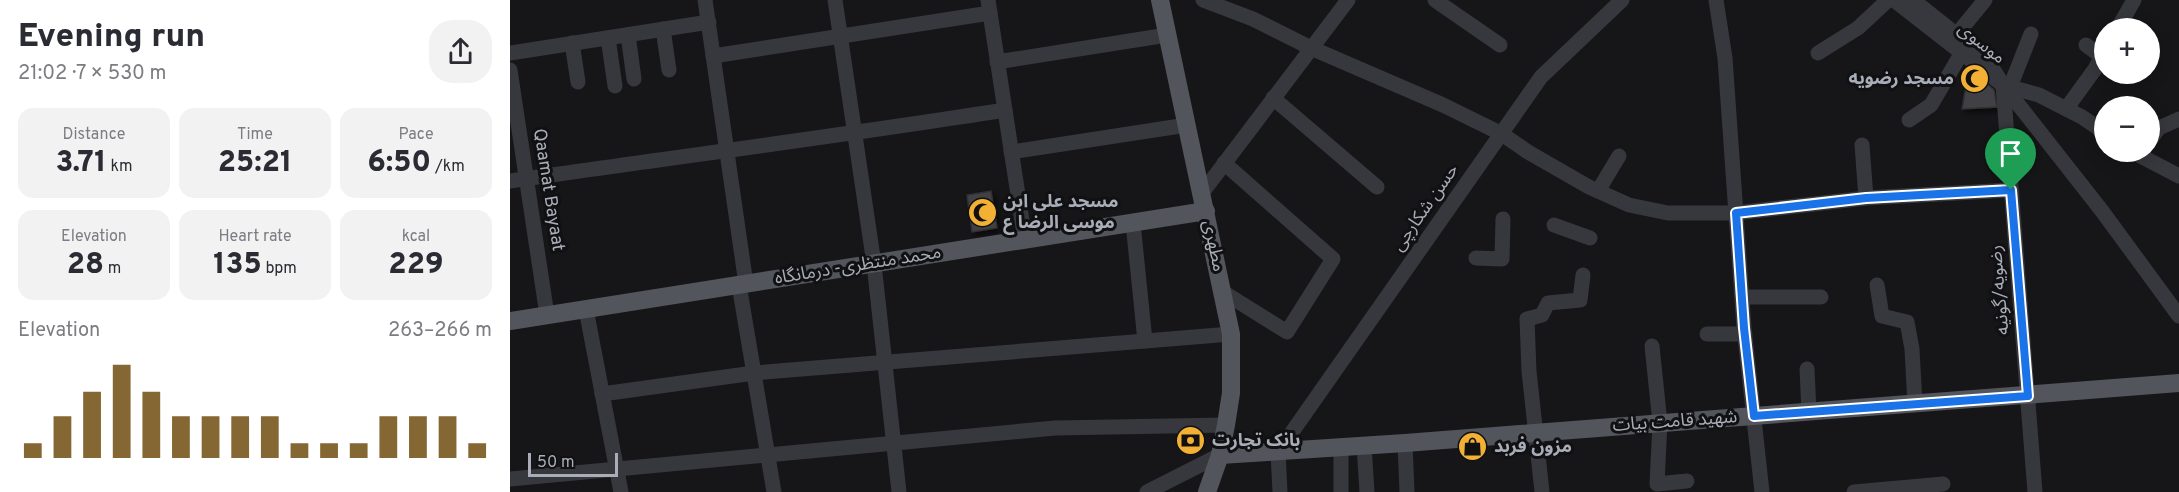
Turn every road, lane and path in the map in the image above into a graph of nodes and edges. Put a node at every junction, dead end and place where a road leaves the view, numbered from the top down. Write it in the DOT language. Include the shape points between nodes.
graph roads {
  1 [pos="705,0"];
  2 [pos="834,0"];
  3 [pos="1160,0"];
  4 [pos="1203,0"];
  5 [pos="1348,0"];
  6 [pos="1435,0"];
  7 [pos="1622,0"];
  8 [pos="1716,0"];
  9 [pos="1888,0"];
  10 [pos="1894,0"];
  11 [pos="1913,0"];
  12 [pos="1985,0"];
  13 [pos="2134,0"];
  14 [pos="1229,5"];
  15 [pos="989,7"];
  16 [pos="2124,18"];
  17 [pos="709,22"];
  18 [pos="663,29"];
  19 [pos="1957,34"];
  20 [pos="2031,34"];
  21 [pos="627,35"];
  22 [pos="1167,35"];
  23 [pos="840,36"];
  24 [pos="608,38"];
  25 [pos="572,43"];
  26 [pos="1500,45"];
  27 [pos="2086,45"];
  28 [pos="1311,48"];
  29 [pos="2094,49"];
  30 [pos="510,53"];
  31 [pos="1818,53"];
  32 [pos="1961,54"];
  33 [pos="713,56"];
  34 [pos="997,62"];
  35 [pos="2094,67"];
  36 [pos="669,70"];
  37 [pos="510,71"];
  38 [pos="634,79"];
  39 [pos="578,82"];
  40 [pos="615,86"];
  41 [pos="2006,86"];
  42 [pos="1273,98"];
  43 [pos="2066,109"];
  44 [pos="1005,110"];
  45 [pos="2179,119"];
  46 [pos="1909,120"];
  47 [pos="1187,125"];
  48 [pos="2094,126"];
  49 [pos="2160,128"];
  50 [pos="854,134"];
  51 [pos="1502,134"];
  52 [pos="1862,145"];
  53 [pos="727,149"];
  54 [pos="1011,152"];
  55 [pos="1619,156"];
  56 [pos="2153,162"];
  57 [pos="1224,163"];
  58 [pos="2179,176"];
  59 [pos="526,178"];
  60 [pos="510,181"];
  61 [pos="1377,187"];
  62 [pos="2011,190"];
  63 [pos="1598,191"];
  64 [pos="1202,193"];
  65 [pos="1866,198"];
  66 [pos="1206,212"];
  67 [pos="1736,213"];
  68 [pos="1503,219"];
  69 [pos="1133,223"];
  70 [pos="1554,225"];
  71 [pos="1590,238"];
  72 [pos="1025,240"];
  73 [pos="1476,258"];
  74 [pos="874,264"];
  75 [pos="1583,275"];
  76 [pos="742,284"];
  77 [pos="1877,285"];
  78 [pos="1223,292"];
  79 [pos="1742,297"];
  80 [pos="1821,297"];
  81 [pos="586,309"];
  82 [pos="547,315"];
  83 [pos="2179,316"];
  84 [pos="510,321"];
  85 [pos="1232,334"];
  86 [pos="1707,334"];
  87 [pos="1745,334"];
  88 [pos="1144,341"];
  89 [pos="1652,346"];
  90 [pos="885,362"];
  91 [pos="1807,369"];
  92 [pos="754,373"];
  93 [pos="2179,382"];
  94 [pos="602,394"];
  95 [pos="2028,396"];
  96 [pos="1915,404"];
  97 [pos="1809,412"];
  98 [pos="1754,416"];
  99 [pos="1660,423"];
  100 [pos="1226,425"];
  101 [pos="1535,433"];
  102 [pos="894,442"];
  103 [pos="1405,442"];
  104 [pos="1364,446"];
  105 [pos="1341,447"];
  106 [pos="1278,452"];
  107 [pos="768,455"];
  108 [pos="1220,455"];
  109 [pos="617,470"];
  110 [pos="510,479"];
  111 [pos="1687,481"];
  112 [pos="1943,484"];
  113 [pos="1889,490"];
  114 [pos="621,492"];
  115 [pos="774,492"];
  116 [pos="899,492"];
  117 [pos="1147,492"];
  118 [pos="1207,492"];
  119 [pos="1280,492"];
  120 [pos="1341,492"];
  121 [pos="1367,492"];
  122 [pos="1407,492"];
  123 [pos="1542,492"];
  124 [pos="1762,492"];
  125 [pos="1854,492"];
  126 [pos="2035,492"];
  1 -- 17 [label="street"];
  2 -- 23 [label="street"];
  3 -- 22 [label="main road, مطهری"];
  4 -- 14 [label="street"];
  5 -- 28 [label="street"];
  6 -- 26 [label="street"];
  7 -- 51 [label="street, حسن شکارچی" via="1541,77"];
  8 -- 67 [label="street" via="1725,58"];
  9 -- 31 [label="street" via="1858,28"];
  10 -- 32 [label="street, موسوی"];
  11 -- 19 [label="street, موسوی"];
  12 -- 19 [label="street"];
  13 -- 16 [label="street"];
  14 -- 28 [label="street"];
  15 -- 23 [label="street"];
  15 -- 34 [label="street"];
  17 -- 18 [label="street"];
  17 -- 33 [label="street"];
  18 -- 21 [label="street"];
  18 -- 36 [label="street"];
  19 -- 41 [label="street, موسوی" via="1986,58"];
  20 -- 41 [label="street"];
  21 -- 24 [label="street"];
  21 -- 38 [label="street"];
  22 -- 34 [label="street"];
  22 -- 47 [label="main road, مطهری"];
  23 -- 33 [label="street"];
  23 -- 50 [label="street"];
  24 -- 25 [label="street"];
  24 -- 40 [label="street"];
  25 -- 30 [label="street"];
  25 -- 39 [label="street"];
  27 -- 29 [label="street"];
  28 -- 42 [label="street"];
  28 -- 51 [label="street"];
  32 -- 41 [label="street, موسوی"];
  32 -- 46 [label="street" via="1931,105"];
  33 -- 53 [label="street"];
  34 -- 44 [label="street"];
  35 -- 43 [label="street"];
  37 -- 59 [label="street, Qaamat Bayaat"];
  41 -- 43 [label="street" via="2039,95"];
  41 -- 62 [label="street, رضویه/گونیه"];
  41 -- 83 [label="street"];
  42 -- 57 [label="street"];
  42 -- 61 [label="street"];
  43 -- 48 [label="street"];
  44 -- 50 [label="street"];
  44 -- 54 [label="street"];
  45 -- 49 [label="street"];
  47 -- 54 [label="street"];
  47 -- 64 [label="main road, مطهری"];
  50 -- 53 [label="street"];
  50 -- 74 [label="street"];
  51 -- 63 [label="street"];
  51 -- 106 [label="street, حسن شکارچی"];
  52 -- 65 [label="street"];
  53 -- 59 [label="street"];
  53 -- 76 [label="street"];
  54 -- 72 [label="street"];
  55 -- 63 [label="street"];
  56 -- 58 [label="street"];
  57 -- 64 [label="street"];
  57 -- 78 [label="street" via="1333,259 1287,332"];
  59 -- 60 [label="street"];
  59 -- 82 [label="street, Qaamat Bayaat"];
  62 -- 65 [label="street"];
  62 -- 95 [label="street, رضویه/گونیه"];
  63 -- 67 [label="street" via="1629,205 1668,213"];
  64 -- 66 [label="main road, مطهری"];
  65 -- 67 [label="street"];
  66 -- 69 [label="main road, محمد منتظری- درمانگاه"];
  66 -- 78 [label="main road, مطهری"];
  67 -- 79 [label="street"];
  68 -- 73 [label="street" via="1502,259"];
  69 -- 72 [label="main road, محمد منتظری- درمانگاه"];
  69 -- 88 [label="street"];
  70 -- 71 [label="street"];
  72 -- 74 [label="main road, محمد منتظری- درمانگاه"];
  74 -- 76 [label="main road, محمد منتظری- درمانگاه"];
  74 -- 90 [label="street"];
  75 -- 101 [label="street" via="1580,300 1548,303 1542,315 1527,319"];
  76 -- 81 [label="main road, محمد منتظری- درمانگاه"];
  76 -- 92 [label="street"];
  77 -- 96 [label="street" via="1882,316 1907,322"];
  78 -- 85 [label="main road, مطهری"];
  79 -- 80 [label="street"];
  79 -- 87 [label="street"];
  81 -- 82 [label="main road, محمد منتظری- درمانگاه"];
  81 -- 94 [label="street"];
  82 -- 84 [label="main road, محمد منتظری- درمانگاه"];
  85 -- 88 [label="street"];
  85 -- 100 [label="main road, مطهری"];
  86 -- 87 [label="street"];
  87 -- 98 [label="street"];
  88 -- 90 [label="street"];
  89 -- 99 [label="street"];
  90 -- 92 [label="street"];
  90 -- 102 [label="street"];
  91 -- 97 [label="street"];
  92 -- 94 [label="street"];
  92 -- 107 [label="street"];
  93 -- 95 [label="main road, شهید قامت بیات"];
  94 -- 109 [label="street"];
  95 -- 96 [label="main road, شهید قامت بیات"];
  95 -- 126 [label="street, رضویه/گونیه"];
  96 -- 97 [label="main road, شهید قامت بیات"];
  97 -- 98 [label="main road, شهید قامت بیات"];
  98 -- 99 [label="main road, شهید قامت بیات"];
  98 -- 124 [label="street"];
  99 -- 101 [label="main road, شهید قامت بیات"];
  99 -- 111 [label="street" via="1657,484"];
  100 -- 102 [label="street" via="1055,428"];
  100 -- 108 [label="main road, مطهری"];
  101 -- 103 [label="main road, شهید قامت بیات"];
  101 -- 123 [label="street"];
  102 -- 107 [label="street"];
  102 -- 116 [label="street"];
  103 -- 104 [label="main road, شهید قامت بیات"];
  103 -- 122 [label="street"];
  104 -- 105 [label="main road, شهید قامت بیات"];
  104 -- 121 [label="street"];
  105 -- 106 [label="main road, شهید قامت بیات"];
  105 -- 120 [label="street"];
  106 -- 108 [label="main road, شهید قامت بیات"];
  106 -- 119 [label="street"];
  107 -- 109 [label="street"];
  107 -- 115 [label="street"];
  108 -- 117 [label="street"];
  108 -- 118 [label="main road, مطهری"];
  109 -- 110 [label="street"];
  109 -- 114 [label="street"];
  112 -- 113 [label="street"];
  113 -- 125 [label="street"];
}
